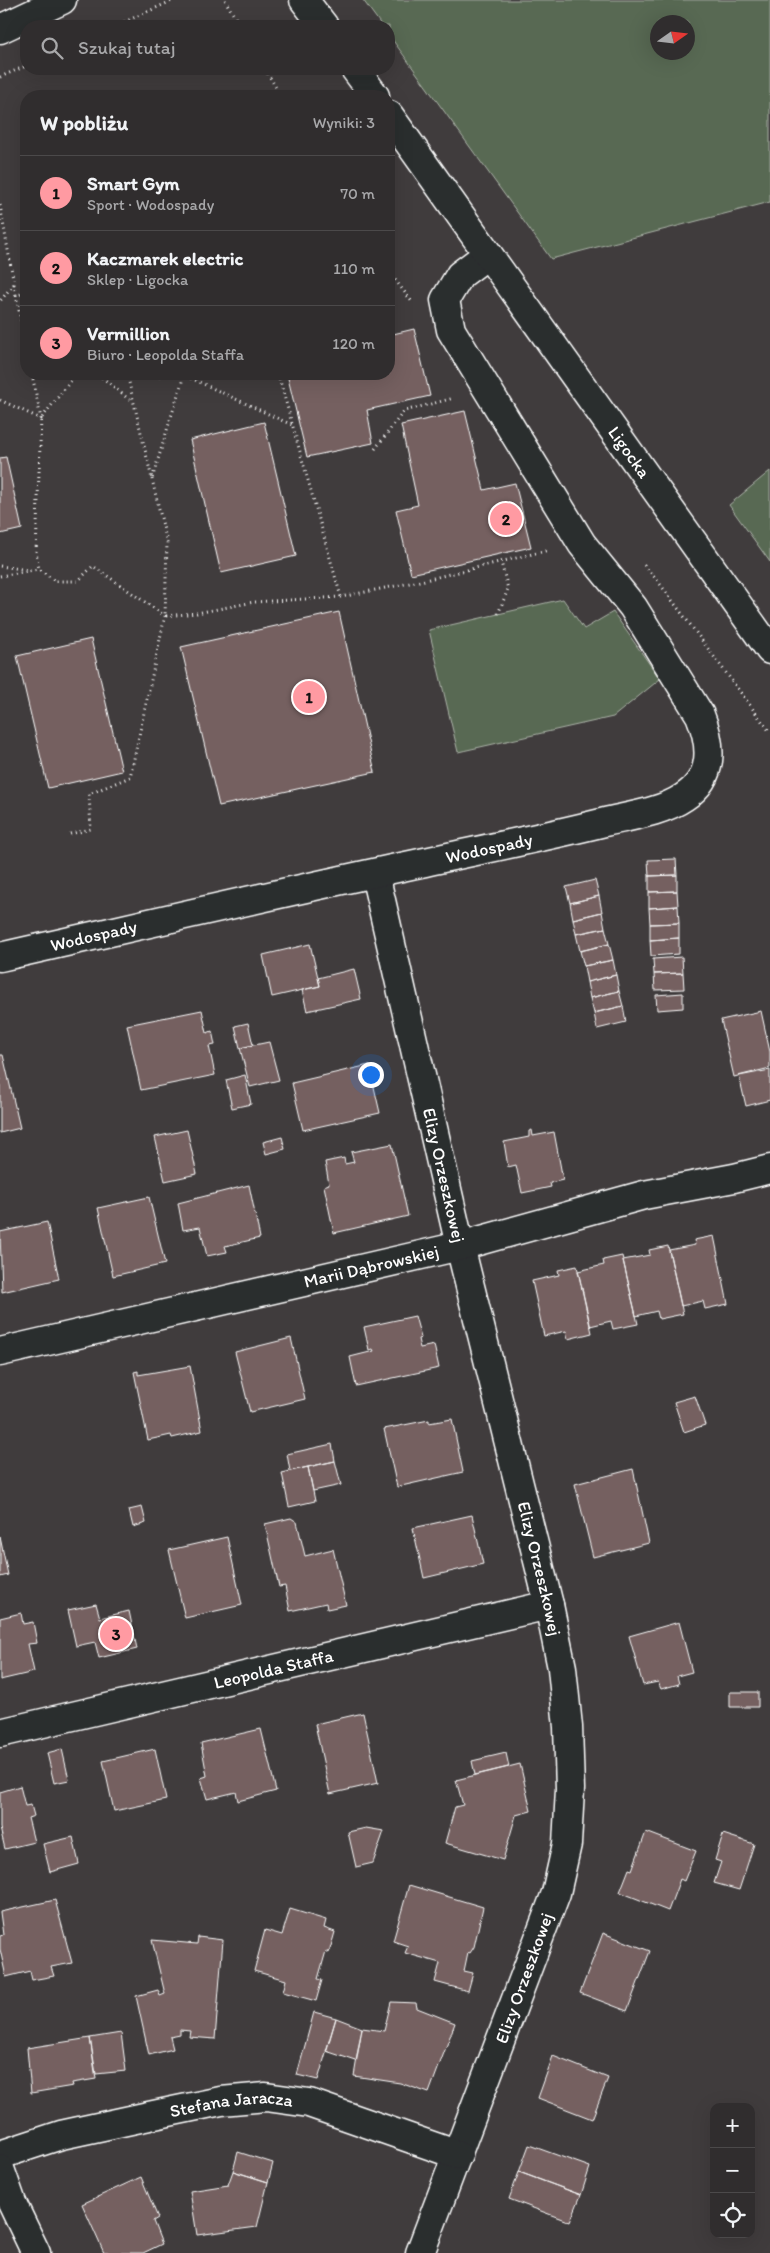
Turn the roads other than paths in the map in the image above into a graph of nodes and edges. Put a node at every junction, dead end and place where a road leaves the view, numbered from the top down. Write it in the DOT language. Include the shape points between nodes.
graph roads {
  1 [pos="62,0"];
  2 [pos="304,0"];
  3 [pos="319,20"];
  4 [pos="0,29"];
  5 [pos="359,75"];
  6 [pos="371,90"];
  7 [pos="395,123"];
  8 [pos="488,254"];
  9 [pos="770,650"];
  10 [pos="375,874"];
  11 [pos="0,957"];
  12 [pos="770,1169"];
  13 [pos="460,1246"];
  14 [pos="0,1352"];
  15 [pos="549,1604"];
  16 [pos="0,1733"];
  17 [pos="0,2155"];
  18 [pos="458,2155"];
  19 [pos="0,2169"];
  20 [pos="36,2253"];
  21 [pos="420,2253"];
  1 -- 4 [label="street"];
  2 -- 3 [label="street"];
  5 -- 6 [label="street"];
  7 -- 8 [label="street, Ligocka"];
  8 -- 9 [label="street, Ligocka"];
  8 -- 10 [label="street, Wodospady" via="460,276 445,300 451,330 582,544 633,607 700,715 710,748 700,780 685,797 651,811 511,846"];
  10 -- 11 [label="street, Wodospady"];
  10 -- 13 [label="street, Elizy Orzeszkowej"];
  12 -- 13 [label="street, Marii Dąbrowskiej" via="644,1196"];
  13 -- 14 [label="street, Marii Dąbrowskiej"];
  13 -- 15 [label="street, Elizy Orzeszkowej"];
  15 -- 16 [label="street, Leopolda Staffa"];
  15 -- 18 [label="street, Elizy Orzeszkowej" via="562,1668 568,1727 570,1789 567,1844 556,1893"];
  17 -- 18 [label="street, Stefana Jaracza" via="62,2135 149,2116 221,2101 266,2097 309,2103"];
  18 -- 21 [label="street, Elizy Orzeszkowej"];
  19 -- 20 [label="street"];
}
